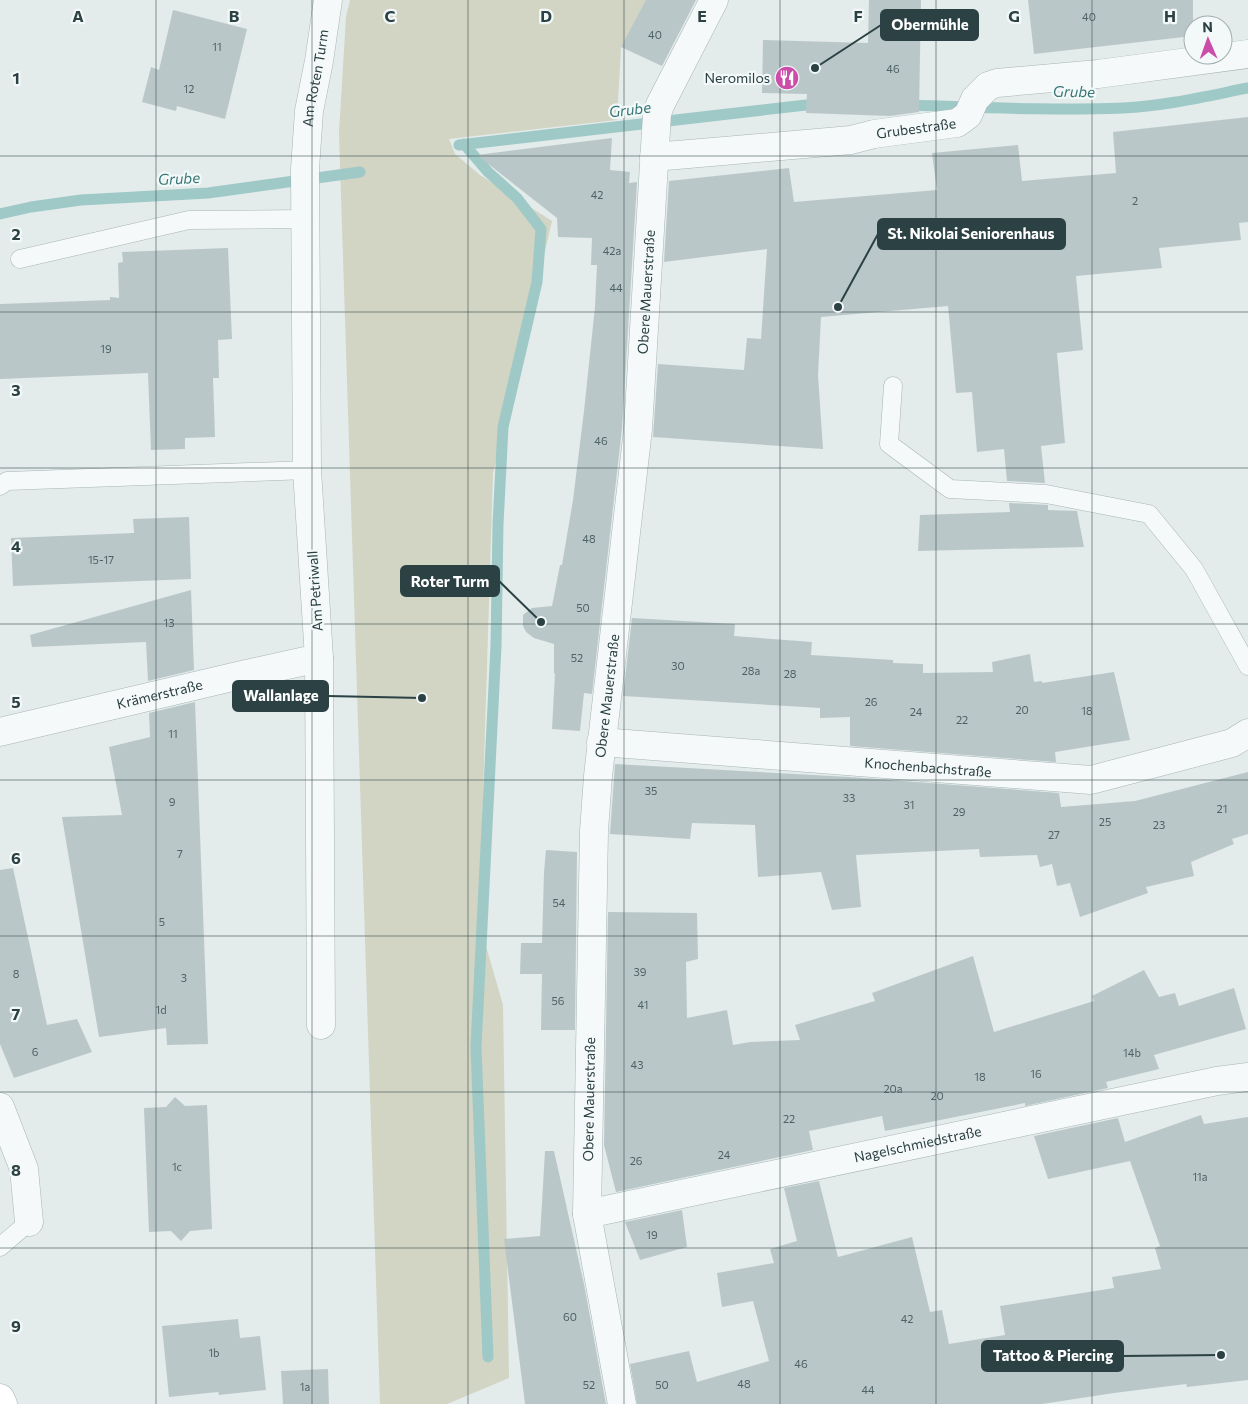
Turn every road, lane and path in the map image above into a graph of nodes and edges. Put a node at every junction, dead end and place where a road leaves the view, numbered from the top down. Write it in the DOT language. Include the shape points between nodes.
graph roads {
  1 [pos="328,0"];
  2 [pos="714,0"];
  3 [pos="1248,54"];
  4 [pos="654,157"];
  5 [pos="306,172"];
  6 [pos="306,219"];
  7 [pos="20,259"];
  8 [pos="893,386"];
  9 [pos="307,470"];
  10 [pos="0,486"];
  11 [pos="319,658"];
  12 [pos="1248,666"];
  13 [pos="0,732"];
  14 [pos="1248,733"];
  15 [pos="600,742"];
  16 [pos="321,1025"];
  17 [pos="1248,1077"];
  18 [pos="0,1107"];
  19 [pos="587,1214"];
  20 [pos="29,1222"];
  21 [pos="0,1246"];
  22 [pos="0,1398"];
  23 [pos="3,1404"];
  24 [pos="622,1404"];
  1 -- 5 [label="street, Am Roten Turm" via="320,61 308,111"];
  2 -- 4 [label="street, Obere Mauerstraße" via="660,105"];
  3 -- 4 [label="street, Grubestraße" via="1098,74 997,83 988,86 957,122 851,140"];
  4 -- 15 [label="street, Obere Mauerstraße" via="638,429"];
  5 -- 6 [label="street, Am Petriwall"];
  6 -- 7 [label="lane" via="189,220"];
  6 -- 9 [label="street, Am Petriwall"];
  8 -- 12 [label="lane" via="889,444 950,489 1046,494 1150,514 1194,569"];
  9 -- 10 [label="lane" via="8,481"];
  9 -- 11 [label="street, Am Petriwall"];
  11 -- 13 [label="street, Krämerstraße"];
  11 -- 16 [label="street, Am Petriwall"];
  14 -- 15 [label="street, Knochenbachstraße" via="1232,743 1090,780"];
  15 -- 19 [label="street, Obere Mauerstraße" via="594,831"];
  17 -- 19 [label="street, Nagelschmiedstraße" via="1216,1081"];
  18 -- 20 [label="street" via="24,1169"];
  19 -- 24 [label="street, Obere Mauerstraße"];
  20 -- 21 [label="lane"];
  22 -- 23 [label="main road"];
}
